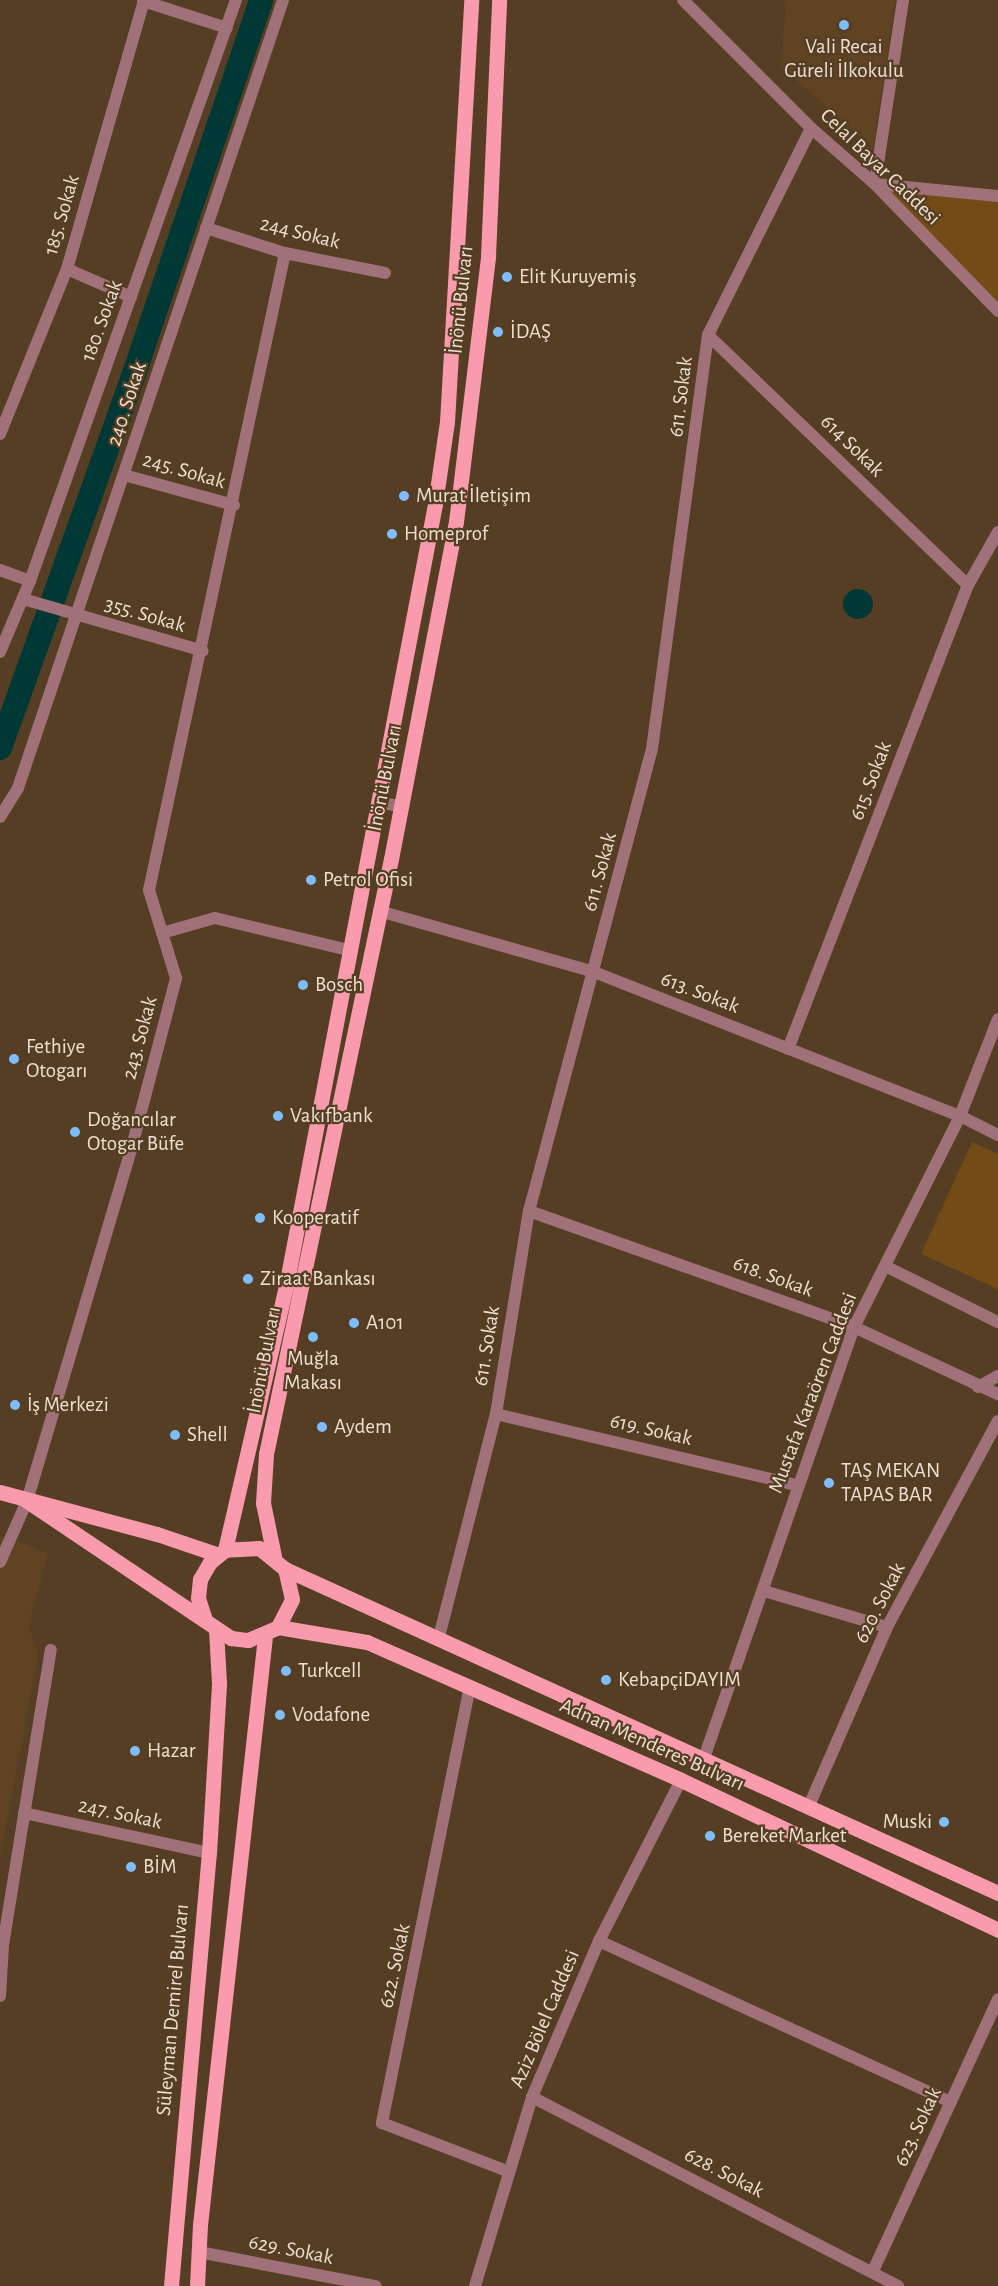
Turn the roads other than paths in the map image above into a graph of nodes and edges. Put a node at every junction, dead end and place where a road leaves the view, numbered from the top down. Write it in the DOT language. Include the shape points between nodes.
graph roads {
  1 [pos="236,0"];
  2 [pos="283,0"];
  3 [pos="471,0"];
  4 [pos="499,0"];
  5 [pos="683,0"];
  6 [pos="903,0"];
  7 [pos="144,1"];
  8 [pos="227,28"];
  9 [pos="811,128"];
  10 [pos="875,184"];
  11 [pos="998,196"];
  12 [pos="206,228"];
  13 [pos="285,252"];
  14 [pos="67,269"];
  15 [pos="385,273"];
  16 [pos="131,297"];
  17 [pos="998,311"];
  18 [pos="708,335"];
  19 [pos="0,434"];
  20 [pos="124,475"];
  21 [pos="234,506"];
  22 [pos="998,532"];
  23 [pos="0,570"];
  24 [pos="30,581"];
  25 [pos="968,585"];
  26 [pos="26,600"];
  27 [pos="76,616"];
  28 [pos="203,651"];
  29 [pos="0,652"];
  30 [pos="381,803"];
  31 [pos="401,806"];
  32 [pos="0,817"];
  33 [pos="379,911"];
  34 [pos="162,933"];
  35 [pos="352,951"];
  36 [pos="594,972"];
  37 [pos="998,1019"];
  38 [pos="788,1049"];
  39 [pos="960,1116"];
  40 [pos="998,1135"];
  41 [pos="530,1211"];
  42 [pos="885,1266"];
  43 [pos="998,1322"];
  44 [pos="854,1327"];
  45 [pos="998,1376"];
  46 [pos="978,1386"];
  47 [pos="998,1394"];
  48 [pos="496,1414"];
  49 [pos="998,1421"];
  50 [pos="797,1485"];
  51 [pos="0,1492"];
  52 [pos="27,1501"];
  53 [pos="222,1552"];
  54 [pos="274,1556"];
  55 [pos="0,1562"];
  56 [pos="285,1569"];
  57 [pos="764,1591"];
  58 [pos="204,1617"];
  59 [pos="278,1627"];
  60 [pos="887,1627"];
  61 [pos="216,1630"];
  62 [pos="265,1636"];
  63 [pos="439,1637"];
  64 [pos="51,1650"];
  65 [pos="470,1686"];
  66 [pos="704,1758"];
  67 [pos="681,1780"];
  68 [pos="808,1808"];
  69 [pos="24,1813"];
  70 [pos="208,1853"];
  71 [pos="998,1893"];
  72 [pos="998,1930"];
  73 [pos="599,1941"];
  74 [pos="2,1944"];
  75 [pos="0,1996"];
  76 [pos="998,1999"];
  77 [pos="532,2097"];
  78 [pos="951,2102"];
  79 [pos="507,2171"];
  80 [pos="199,2252"];
  81 [pos="873,2271"];
  82 [pos="171,2286"];
  83 [pos="197,2286"];
  84 [pos="376,2286"];
  85 [pos="475,2286"];
  86 [pos="898,2286"];
  1 -- 8 [label="street, 180. Sokak"];
  2 -- 12 [label="street, 240. Sokak"];
  3 -- 30 [label="main road, İnönü Bulvarı" via="447,422"];
  4 -- 31 [label="main road, İnönü Bulvarı" via="487,269 456,522"];
  5 -- 9 [label="street, Celal Bayar Caddesi"];
  6 -- 10 [label="street"];
  7 -- 8 [label="street"];
  7 -- 14 [label="street, 185. Sokak"];
  8 -- 16 [label="street, 180. Sokak"];
  9 -- 10 [label="street, Celal Bayar Caddesi"];
  9 -- 18 [label="street, 611. Sokak"];
  10 -- 11 [label="street"];
  10 -- 17 [label="street, Celal Bayar Caddesi"];
  12 -- 13 [label="street, 244 Sokak"];
  12 -- 20 [label="street, 240. Sokak"];
  13 -- 15 [label="street, 244 Sokak"];
  13 -- 21 [label="street, 243. Sokak"];
  14 -- 16 [label="street"];
  14 -- 19 [label="street, 185. Sokak"];
  16 -- 24 [label="street, 180. Sokak"];
  18 -- 25 [label="street, 614 Sokak"];
  18 -- 36 [label="street, 611. Sokak" via="652,749"];
  20 -- 21 [label="street, 245. Sokak"];
  20 -- 27 [label="street, 240. Sokak"];
  21 -- 28 [label="street, 243. Sokak"];
  22 -- 25 [label="street, 615. Sokak"];
  23 -- 24 [label="street"];
  24 -- 26 [label="street, 180. Sokak"];
  25 -- 38 [label="street, 615. Sokak"];
  26 -- 27 [label="street, 355. Sokak"];
  26 -- 29 [label="street, 180. Sokak"];
  27 -- 28 [label="street, 355. Sokak"];
  27 -- 32 [label="street, 240. Sokak" via="18,788"];
  28 -- 34 [label="street, 243. Sokak" via="149,890"];
  30 -- 31 [label="street"];
  30 -- 35 [label="main road, İnönü Bulvarı"];
  31 -- 33 [label="main road, İnönü Bulvarı"];
  33 -- 36 [label="street, 613. Sokak"];
  33 -- 54 [label="main road, İnönü Bulvarı" via="266,1455 262,1503"];
  34 -- 35 [label="street" via="215,918"];
  34 -- 52 [label="street, 243. Sokak" via="176,978 132,1150"];
  35 -- 53 [label="main road, İnönü Bulvarı" via="286,1286"];
  36 -- 38 [label="street, 613. Sokak"];
  36 -- 41 [label="street, 611. Sokak"];
  37 -- 39 [label="street, Mustafa Karaören Caddesi"];
  38 -- 39 [label="street, 613. Sokak"];
  39 -- 40 [label="street, 613. Sokak"];
  39 -- 42 [label="street, Mustafa Karaören Caddesi"];
  41 -- 44 [label="street, 618. Sokak"];
  41 -- 48 [label="street, 611. Sokak"];
  42 -- 43 [label="street"];
  42 -- 44 [label="street, Mustafa Karaören Caddesi"];
  44 -- 46 [label="street, 618. Sokak"];
  44 -- 50 [label="street, Mustafa Karaören Caddesi"];
  45 -- 46 [label="street"];
  46 -- 47 [label="street, 618. Sokak"];
  48 -- 50 [label="street, 619. Sokak"];
  48 -- 63 [label="street, 611. Sokak"];
  49 -- 60 [label="street, 620. Sokak"];
  50 -- 57 [label="street, Mustafa Karaören Caddesi"];
  51 -- 52 [label="main road"];
  52 -- 53 [label="main road"];
  52 -- 55 [label="street, 243. Sokak"];
  52 -- 58 [label="main road"];
  53 -- 54 [label="main road" via="242,1546 259,1548"];
  53 -- 58 [label="main road" via="200,1579 198,1598"];
  54 -- 56 [label="main road, Adnan Menderes Bulvarı"];
  56 -- 59 [label="main road, Adnan Menderes Bulvarı" via="292,1599"];
  56 -- 63 [label="main road, Adnan Menderes Bulvarı"];
  57 -- 60 [label="street"];
  57 -- 66 [label="street, Mustafa Karaören Caddesi"];
  58 -- 61 [label="main road"];
  59 -- 62 [label="main road, Adnan Menderes Bulvarı"];
  59 -- 65 [label="main road, Adnan Menderes Bulvarı" via="367,1642"];
  60 -- 68 [label="street, 620. Sokak"];
  61 -- 62 [label="main road" via="239,1639"];
  61 -- 70 [label="main road, Süleyman Demirel Bulvarı" via="219,1683"];
  62 -- 80 [label="main road"];
  63 -- 66 [label="main road, Adnan Menderes Bulvarı"];
  64 -- 69 [label="street"];
  65 -- 67 [label="main road, Adnan Menderes Bulvarı"];
  65 -- 79 [label="street, 622. Sokak" via="382,2123"];
  66 -- 68 [label="main road, Adnan Menderes Bulvarı"];
  67 -- 72 [label="main road, Adnan Menderes Bulvarı"];
  67 -- 73 [label="street, Aziz Bölel Caddesi"];
  68 -- 71 [label="main road, Adnan Menderes Bulvarı"];
  69 -- 70 [label="street, 247. Sokak"];
  69 -- 74 [label="street"];
  70 -- 82 [label="main road, Süleyman Demirel Bulvarı"];
  73 -- 77 [label="street, Aziz Bölel Caddesi"];
  73 -- 78 [label="street"];
  74 -- 75 [label="street"];
  76 -- 78 [label="street, 623. Sokak"];
  77 -- 79 [label="street, Aziz Bölel Caddesi"];
  77 -- 81 [label="street, 628. Sokak"];
  78 -- 81 [label="street, 623. Sokak"];
  79 -- 85 [label="street, Aziz Bölel Caddesi"];
  80 -- 83 [label="main road"];
  80 -- 84 [label="street, 629. Sokak"];
  81 -- 86 [label="street, 628. Sokak"];
}
